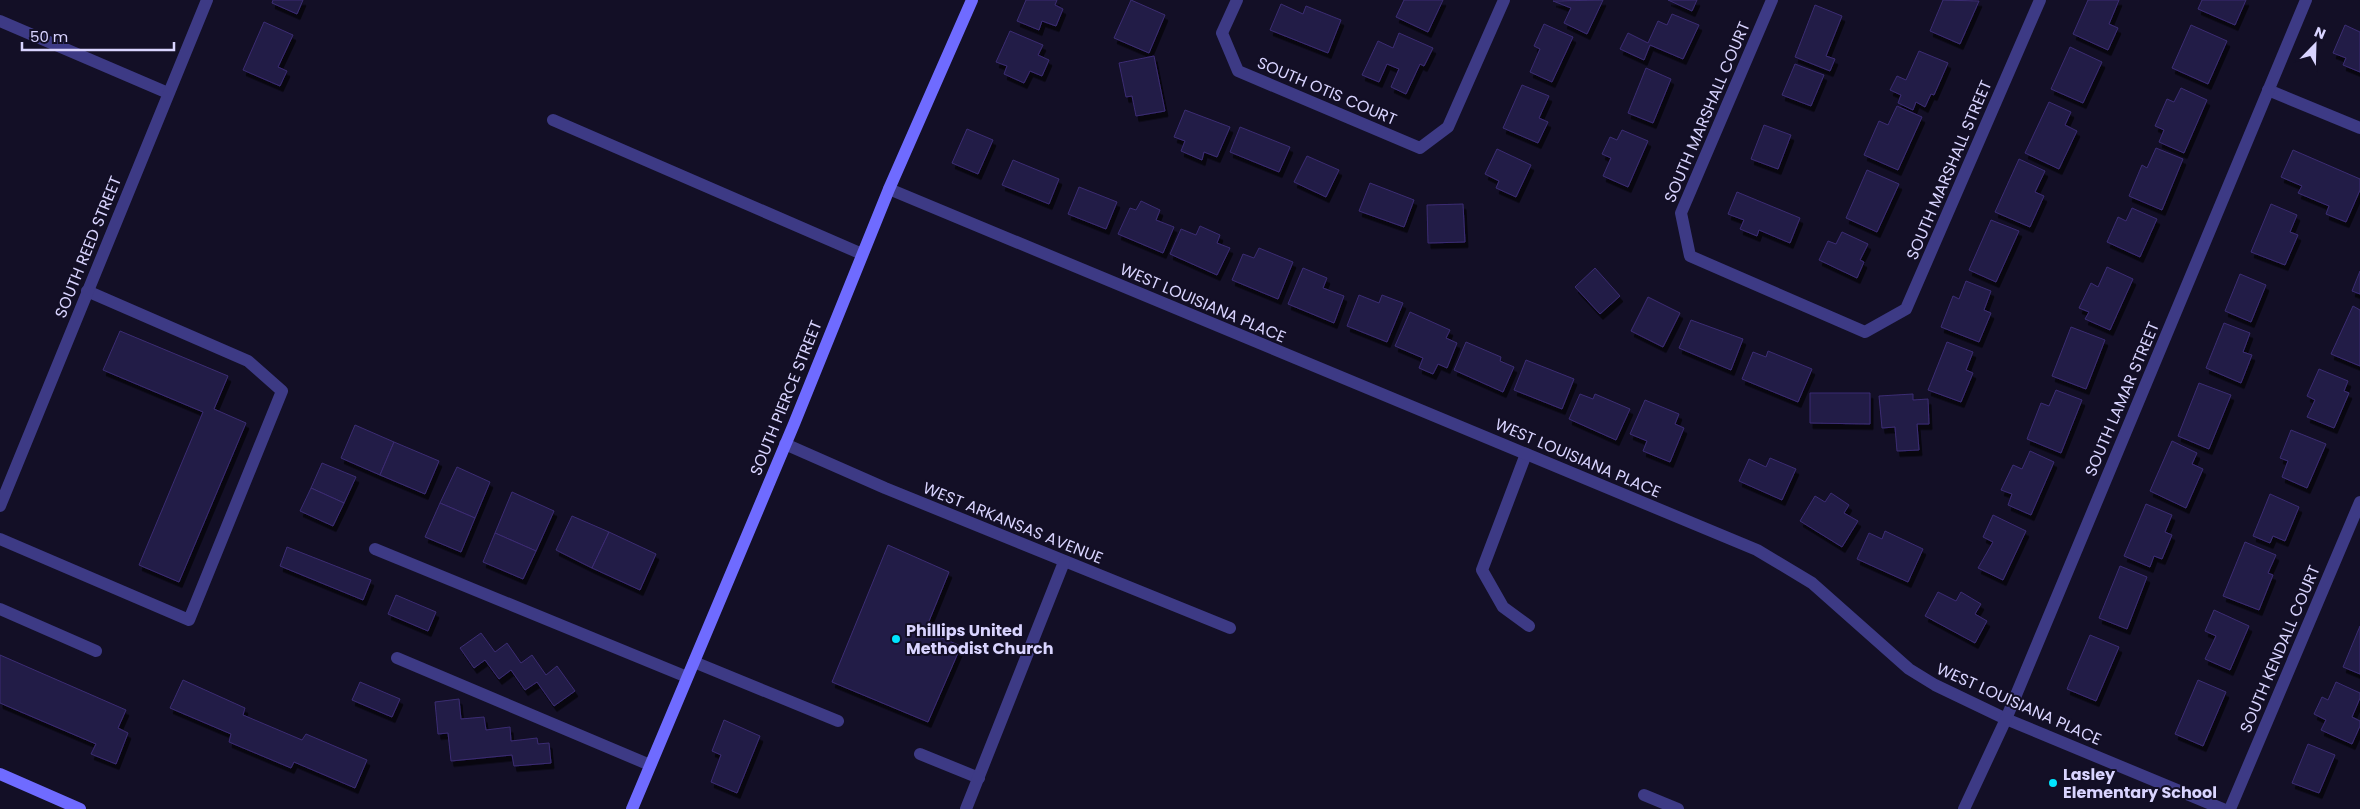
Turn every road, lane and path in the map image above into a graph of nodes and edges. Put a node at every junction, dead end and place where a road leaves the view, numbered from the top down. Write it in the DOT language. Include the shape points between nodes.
graph roads {
  1 [pos="207,0"];
  2 [pos="972,0"];
  3 [pos="1237,0"];
  4 [pos="1504,0"];
  5 [pos="1772,0"];
  6 [pos="2040,0"];
  7 [pos="2306,0"];
  8 [pos="0,21"];
  9 [pos="2268,90"];
  10 [pos="168,93"];
  11 [pos="553,120"];
  12 [pos="2360,128"];
  13 [pos="889,189"];
  14 [pos="862,254"];
  15 [pos="87,291"];
  16 [pos="1865,332"];
  17 [pos="785,444"];
  18 [pos="1526,454"];
  19 [pos="2360,502"];
  20 [pos="0,506"];
  21 [pos="0,539"];
  22 [pos="375,549"];
  23 [pos="1064,562"];
  24 [pos="0,609"];
  25 [pos="1529,626"];
  26 [pos="1230,628"];
  27 [pos="96,651"];
  28 [pos="397,658"];
  29 [pos="694,662"];
  30 [pos="687,677"];
  31 [pos="2006,720"];
  32 [pos="838,721"];
  33 [pos="920,754"];
  34 [pos="650,765"];
  35 [pos="0,774"];
  36 [pos="979,778"];
  37 [pos="1644,795"];
  38 [pos="80,809"];
  39 [pos="632,809"];
  40 [pos="966,809"];
  41 [pos="1678,809"];
  42 [pos="1964,809"];
  43 [pos="2223,809"];
  44 [pos="2230,809"];
  1 -- 10 [label="street, SOUTH REED STREET"];
  2 -- 13 [label="street, SOUTH PIERCE STREET"];
  3 -- 4 [label="street, SOUTH OTIS COURT" via="1222,33 1238,71 1420,148 1448,127"];
  5 -- 16 [label="street, SOUTH MARSHALL COURT" via="1682,214 1690,256"];
  6 -- 16 [label="street, SOUTH MARSHALL STREET" via="1906,309"];
  7 -- 9 [label="street, SOUTH LAMAR STREET"];
  8 -- 10 [label="street"];
  9 -- 12 [label="street"];
  9 -- 31 [label="street, SOUTH LAMAR STREET"];
  10 -- 15 [label="street, SOUTH REED STREET"];
  11 -- 14 [label="street"];
  13 -- 14 [label="street, SOUTH PIERCE STREET"];
  13 -- 18 [label="street, WEST LOUISIANA PLACE"];
  14 -- 17 [label="street, SOUTH PIERCE STREET"];
  15 -- 20 [label="street, SOUTH REED STREET"];
  15 -- 21 [label="street" via="248,361 282,391 189,620"];
  17 -- 23 [label="street, WEST ARKANSAS AVENUE"];
  17 -- 29 [label="street, SOUTH PIERCE STREET"];
  18 -- 25 [label="street" via="1482,570 1503,607"];
  18 -- 31 [label="street, WEST LOUISIANA PLACE" via="1757,550 1812,582 1908,669"];
  19 -- 44 [label="street, SOUTH KENDALL COURT"];
  22 -- 30 [label="street"];
  23 -- 26 [label="street, WEST ARKANSAS AVENUE"];
  23 -- 36 [label="street"];
  24 -- 27 [label="street"];
  28 -- 34 [label="street"];
  29 -- 30 [label="street, SOUTH PIERCE STREET"];
  29 -- 32 [label="street"];
  30 -- 34 [label="street, SOUTH PIERCE STREET"];
  31 -- 42 [label="street, SOUTH LAMAR STREET"];
  31 -- 43 [label="street, WEST LOUISIANA PLACE"];
  33 -- 36 [label="street"];
  34 -- 39 [label="street, SOUTH PIERCE STREET"];
  35 -- 38 [label="street"];
  36 -- 40 [label="street"];
  37 -- 41 [label="street"];
}
